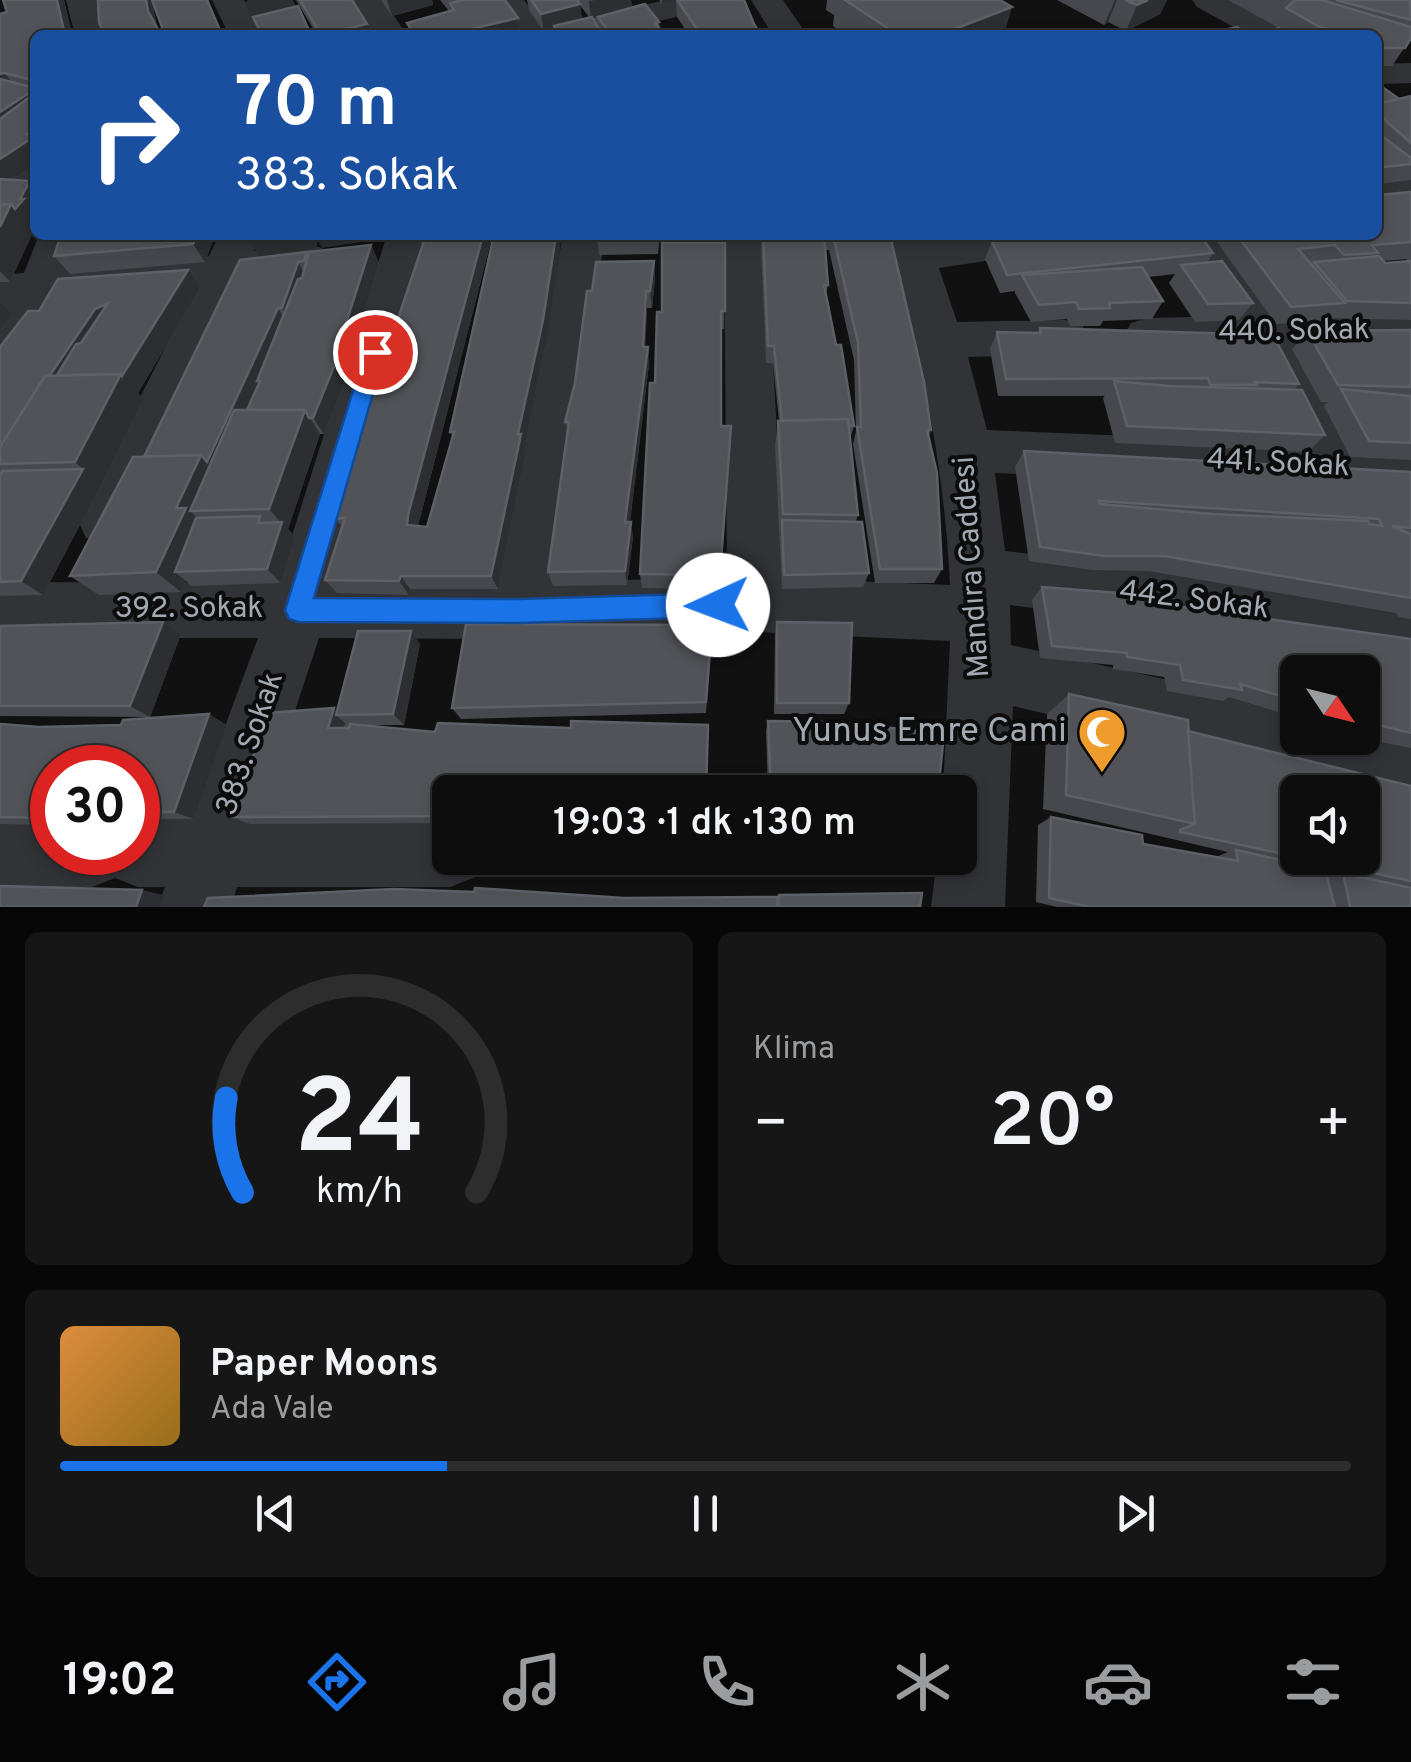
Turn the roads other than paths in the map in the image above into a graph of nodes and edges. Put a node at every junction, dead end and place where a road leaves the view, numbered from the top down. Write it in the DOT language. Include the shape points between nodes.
graph roads {
  1 [pos="82,0"];
  2 [pos="228,0"];
  3 [pos="367,0"];
  4 [pos="508,0"];
  5 [pos="710,0"];
  6 [pos="767,0"];
  7 [pos="1208,0"];
  8 [pos="660,16"];
  9 [pos="91,30"];
  10 [pos="243,30"];
  11 [pos="387,30"];
  12 [pos="529,30"];
  13 [pos="580,30"];
  14 [pos="787,30"];
  15 [pos="1263,30"];
  16 [pos="1411,73"];
  17 [pos="1382,91"];
  18 [pos="30,180"];
  19 [pos="1411,190"];
  20 [pos="1382,194"];
  21 [pos="0,201"];
  22 [pos="56,240"];
  23 [pos="382,240"];
  24 [pos="415,240"];
  25 [pos="583,240"];
  26 [pos="745,240"];
  27 [pos="994,240"];
  28 [pos="1201,240"];
  29 [pos="910,246"];
  30 [pos="232,253"];
  31 [pos="20,289"];
  32 [pos="1411,329"];
  33 [pos="1268,332"];
  34 [pos="938,340"];
  35 [pos="0,349"];
  36 [pos="966,450"];
  37 [pos="1342,467"];
  38 [pos="1411,470"];
  39 [pos="758,604"];
  40 [pos="66,608"];
  41 [pos="0,610"];
  42 [pos="298,610"];
  43 [pos="519,611"];
  44 [pos="980,619"];
  45 [pos="1411,628"];
  46 [pos="1411,768"];
  47 [pos="30,853"];
  48 [pos="0,854"];
  49 [pos="432,854"];
  50 [pos="160,861"];
  51 [pos="204,878"];
  52 [pos="970,886"];
  1 -- 9 [label="street"];
  2 -- 10 [label="street"];
  3 -- 11 [label="street"];
  4 -- 12 [label="street"];
  5 -- 8 [label="street"];
  6 -- 14 [label="street"];
  7 -- 15 [label="street"];
  8 -- 13 [label="street"];
  16 -- 17 [label="street"];
  18 -- 21 [label="street"];
  19 -- 20 [label="street"];
  22 -- 31 [label="street"];
  23 -- 30 [label="street"];
  24 -- 42 [label="street, 383. Sokak"];
  25 -- 43 [label="street"];
  26 -- 39 [label="street"];
  27 -- 29 [label="street"];
  28 -- 33 [label="street"];
  29 -- 34 [label="street, Mandıra Caddesi"];
  30 -- 31 [label="street"];
  30 -- 40 [label="street"];
  31 -- 35 [label="street"];
  32 -- 33 [label="street, 440. Sokak"];
  33 -- 34 [label="street, 440. Sokak"];
  33 -- 37 [label="street"];
  34 -- 36 [label="street, Mandıra Caddesi"];
  36 -- 37 [label="street, 441. Sokak"];
  36 -- 44 [label="street, Mandıra Caddesi"];
  37 -- 38 [label="street, 441. Sokak"];
  39 -- 43 [label="street, 392. Sokak"];
  39 -- 44 [label="street, 392. Sokak"];
  40 -- 41 [label="street, 392. Sokak"];
  40 -- 42 [label="street, 392. Sokak"];
  42 -- 43 [label="street, 392. Sokak"];
  42 -- 51 [label="street, 383. Sokak"];
  44 -- 45 [label="street, 442. Sokak"];
  44 -- 46 [label="street"];
  44 -- 52 [label="street, Mandıra Caddesi"];
  47 -- 48 [label="street"];
  49 -- 51 [label="street"];
  50 -- 51 [label="street"];
}
